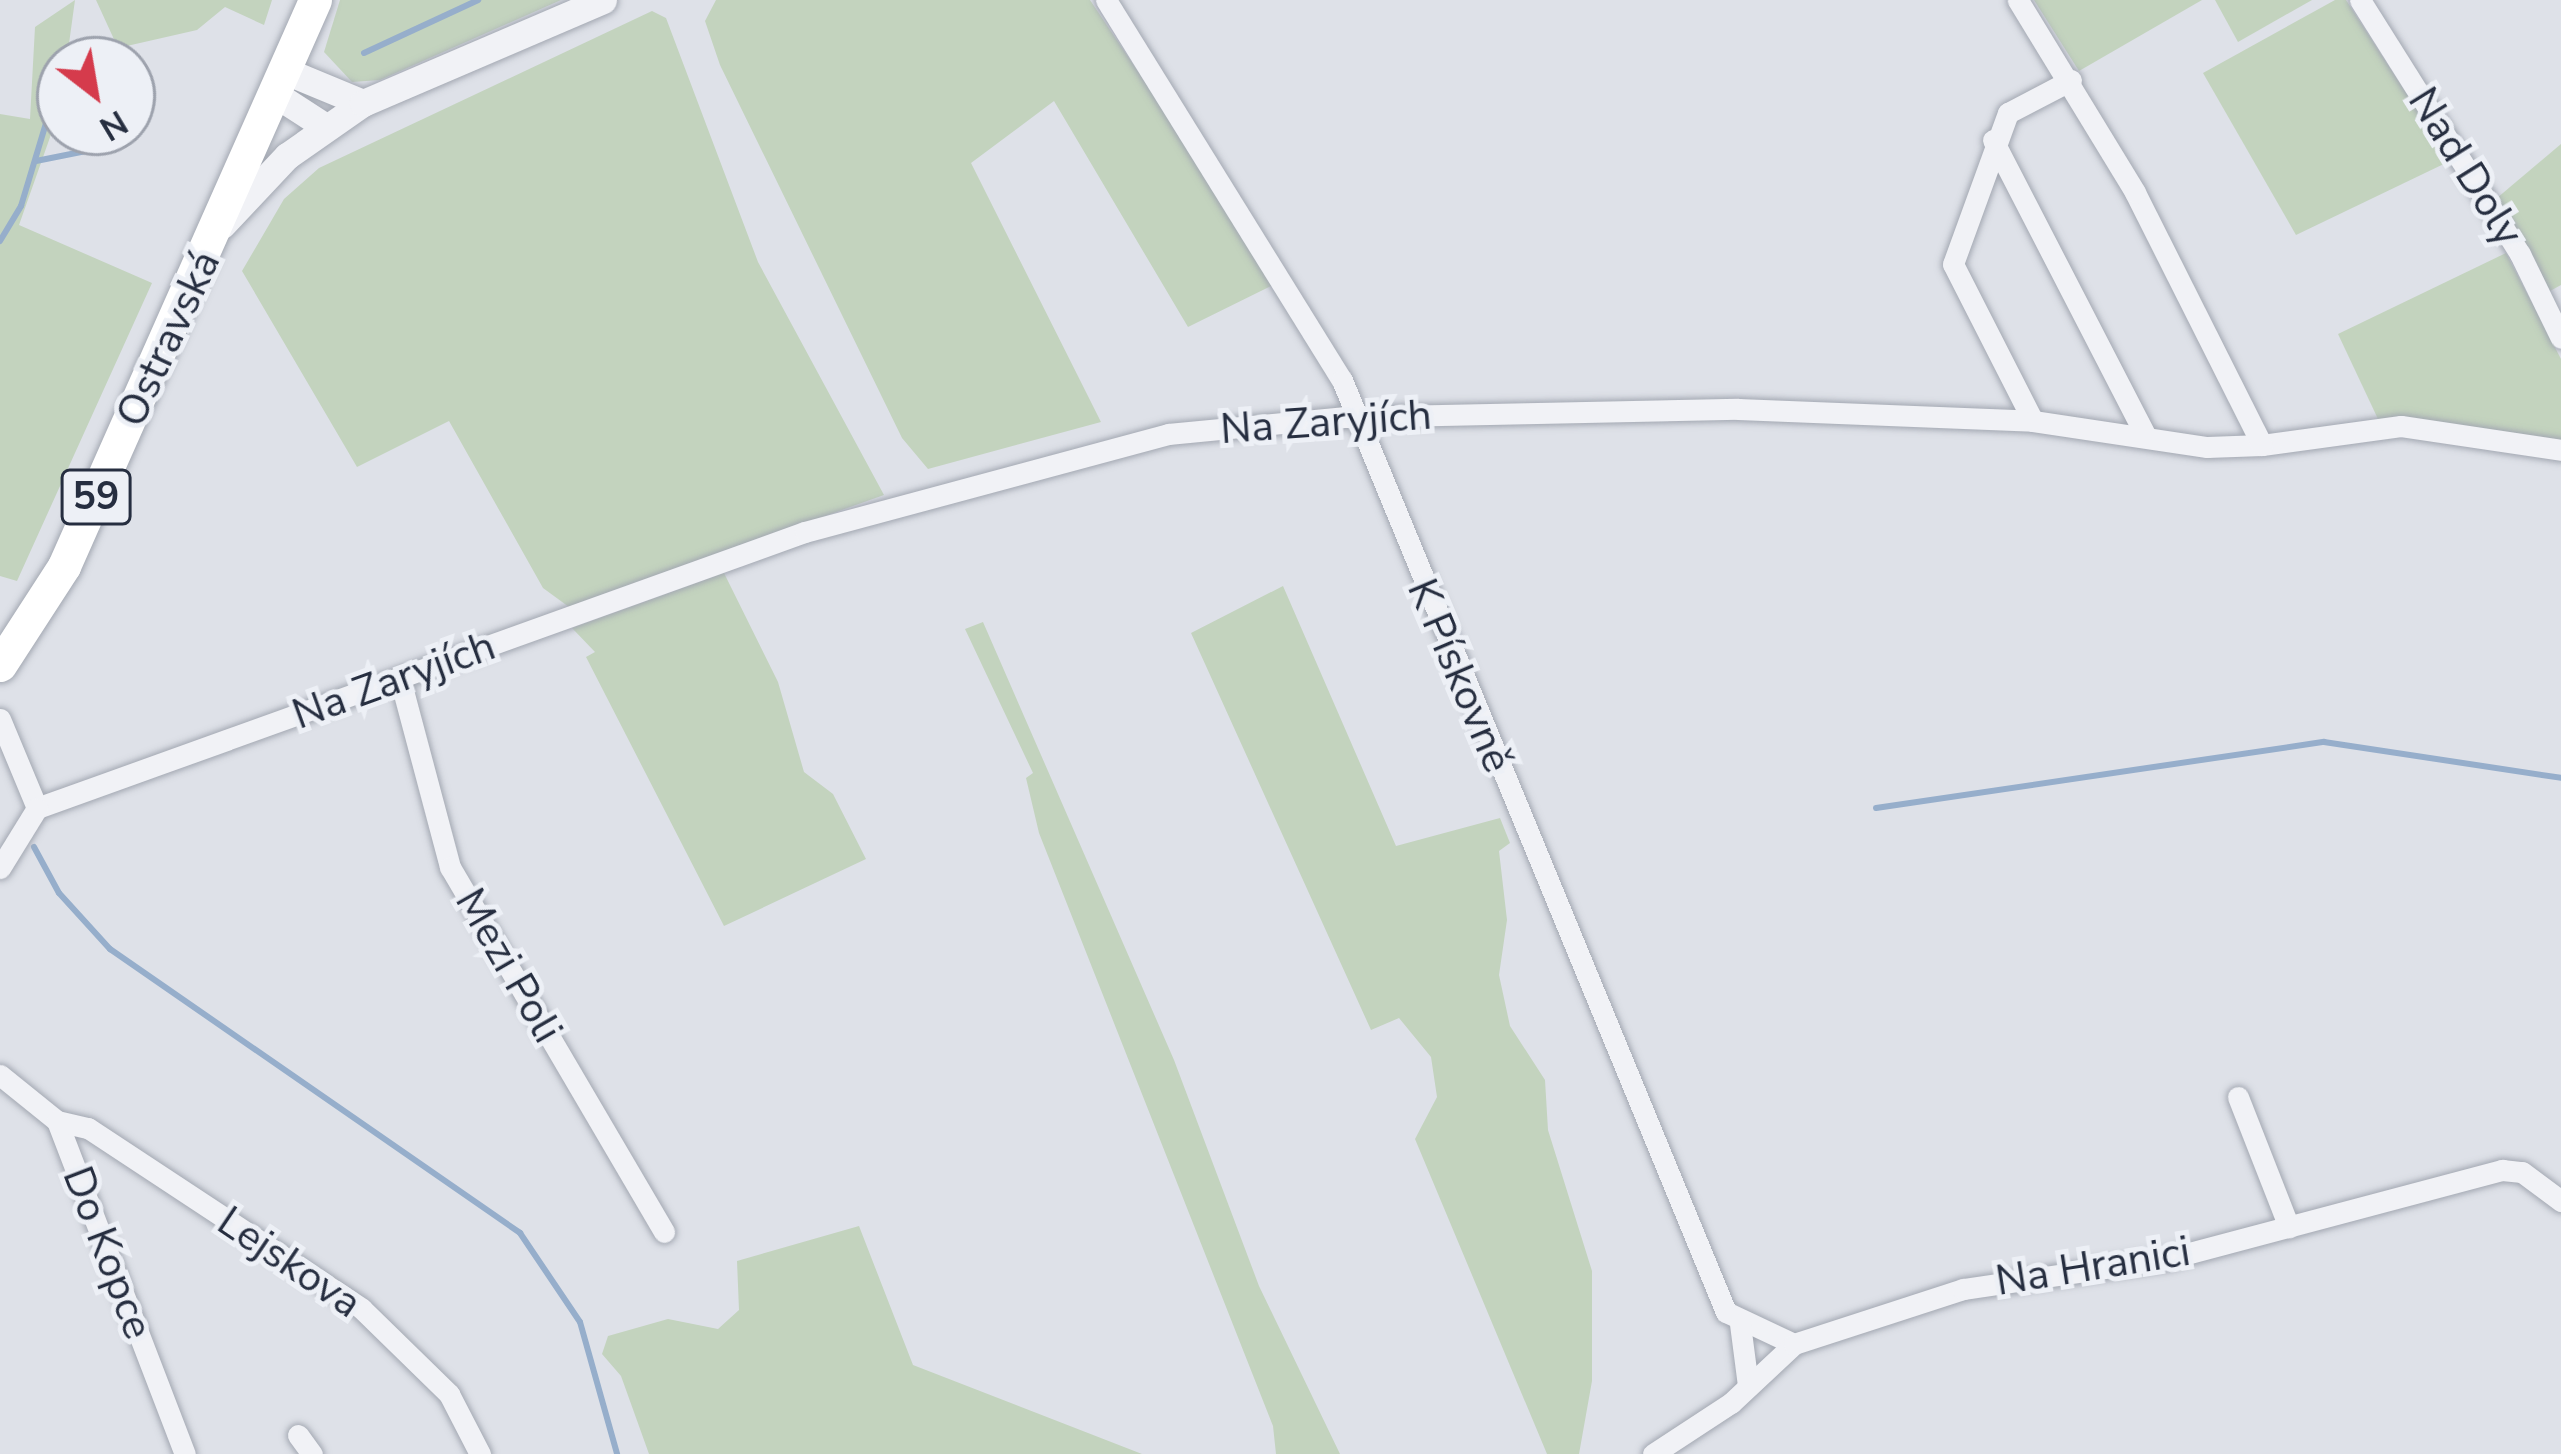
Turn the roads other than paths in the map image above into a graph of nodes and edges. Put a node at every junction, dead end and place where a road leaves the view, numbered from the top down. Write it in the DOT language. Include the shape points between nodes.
graph roads {
  1 [pos="315,0"];
  2 [pos="603,0"];
  3 [pos="1106,0"];
  4 [pos="2018,0"];
  5 [pos="2360,0"];
  6 [pos="2071,80"];
  7 [pos="283,84"];
  8 [pos="363,103"];
  9 [pos="326,127"];
  10 [pos="1993,140"];
  11 [pos="219,229"];
  12 [pos="2561,338"];
  13 [pos="1360,418"];
  14 [pos="2033,421"];
  15 [pos="2146,436"];
  16 [pos="2262,445"];
  17 [pos="2561,450"];
  18 [pos="0,665"];
  19 [pos="400,679"];
  20 [pos="0,719"];
  21 [pos="37,808"];
  22 [pos="0,868"];
  23 [pos="0,1075"];
  24 [pos="2237,1097"];
  25 [pos="56,1121"];
  26 [pos="2561,1201"];
  27 [pos="2289,1227"];
  28 [pos="664,1232"];
  29 [pos="1740,1324"];
  30 [pos="1794,1344"];
  31 [pos="1748,1386"];
  32 [pos="184,1454"];
  33 [pos="480,1454"];
  34 [pos="1653,1454"];
  1 -- 7 [label="main road, Ostravská / 59"];
  2 -- 8 [label="street"];
  3 -- 13 [label="street, K Pískovně" via="1272,254"];
  4 -- 6 [label="street"];
  5 -- 12 [label="street, Nad Doly" via="2520,254"];
  6 -- 10 [label="street" via="2008,113"];
  6 -- 16 [label="street"];
  7 -- 8 [label="street"];
  7 -- 9 [label="street"];
  7 -- 11 [label="main road, Ostravská / 59"];
  8 -- 9 [label="street"];
  9 -- 11 [label="street"];
  10 -- 14 [label="street" via="1953,264"];
  10 -- 15 [label="street"];
  11 -- 18 [label="main road, Ostravská / 59" via="64,566"];
  13 -- 14 [label="street, Na Zaryjích" via="1738,409"];
  13 -- 19 [label="street, Na Zaryjích" via="1168,434 805,532"];
  13 -- 29 [label="street, K Pískovně" via="1489,754 1594,981 1718,1294"];
  14 -- 15 [label="street, Na Zaryjích"];
  15 -- 16 [label="street, Na Zaryjích"];
  16 -- 17 [label="street" via="2401,426"];
  19 -- 21 [label="street, Na Zaryjích"];
  19 -- 28 [label="street, Mezi Poli" via="451,867"];
  20 -- 21 [label="street"];
  21 -- 22 [label="street"];
  23 -- 25 [label="street, Do Kopce"];
  24 -- 27 [label="street"];
  25 -- 32 [label="street, Do Kopce"];
  25 -- 33 [label="street, Lejskova" via="88,1128 362,1309 449,1394"];
  26 -- 27 [label="street, Na Hranici" via="2503,1169"];
  27 -- 30 [label="street, Na Hranici" via="2168,1259 1963,1289"];
  29 -- 30 [label="street"];
  29 -- 31 [label="street"];
  30 -- 31 [label="street, Na Hranici"];
  31 -- 34 [label="street, Na Hranici"];
}
